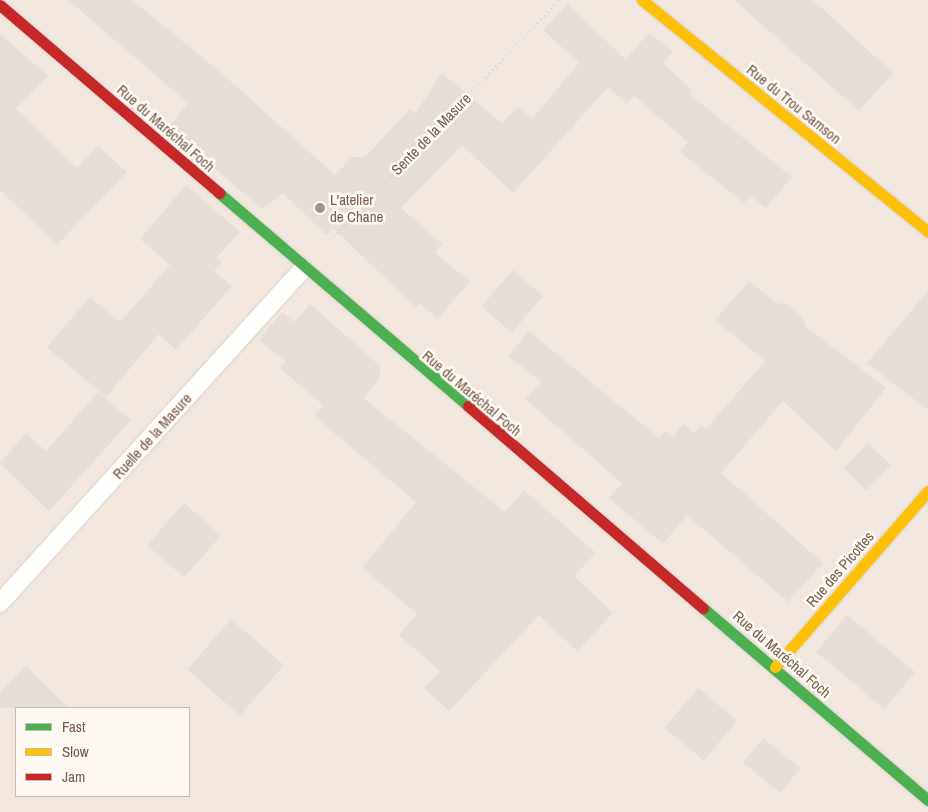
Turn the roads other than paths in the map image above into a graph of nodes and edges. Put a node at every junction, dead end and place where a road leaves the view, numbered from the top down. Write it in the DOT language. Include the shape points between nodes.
graph roads {
  1 [pos="642,0"];
  2 [pos="0,5"];
  3 [pos="928,232"];
  4 [pos="304,269"];
  5 [pos="928,491"];
  6 [pos="0,603"];
  7 [pos="775,667"];
  8 [pos="928,800"];
  1 -- 3 [label="street, Rue du Trou Samson"];
  2 -- 4 [label="street, Rue du Maréchal Foch"];
  4 -- 6 [label="lane, Ruelle de la Masure"];
  4 -- 7 [label="street, Rue du Maréchal Foch"];
  5 -- 7 [label="street, Rue des Picottes"];
  7 -- 8 [label="street, Rue du Maréchal Foch"];
}
